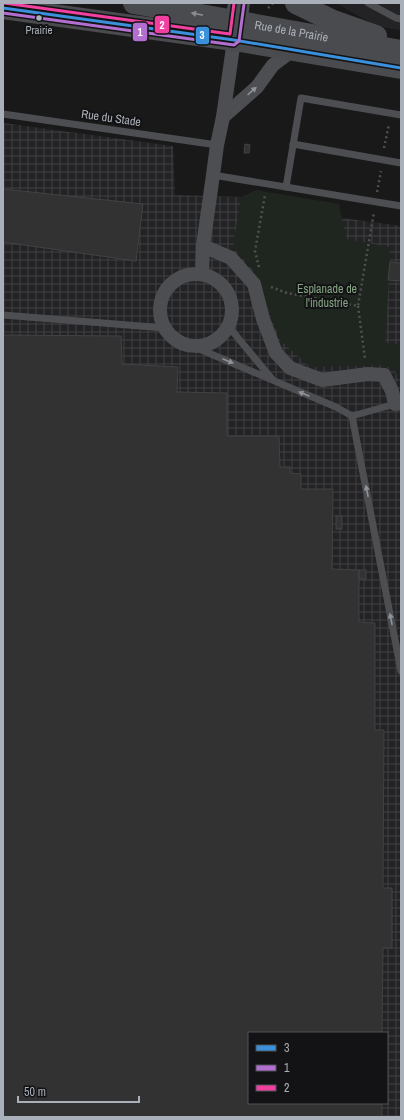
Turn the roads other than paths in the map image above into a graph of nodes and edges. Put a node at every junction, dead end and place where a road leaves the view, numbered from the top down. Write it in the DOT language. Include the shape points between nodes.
graph roads {
  1 [pos="134,3"];
  2 [pos="223,3"];
  3 [pos="296,3"];
  4 [pos="368,3"];
  5 [pos="3,8"];
  6 [pos="401,19"];
  7 [pos="236,21"];
  8 [pos="401,44"];
  9 [pos="293,50"];
  10 [pos="401,50"];
  11 [pos="401,68"];
  12 [pos="3,114"];
  13 [pos="401,115"];
  14 [pos="223,117"];
  15 [pos="293,144"];
  16 [pos="216,145"];
  17 [pos="401,163"];
  18 [pos="213,174"];
  19 [pos="286,187"];
  20 [pos="401,206"];
  21 [pos="203,246"];
  22 [pos="202,274"];
  23 [pos="3,315"];
  24 [pos="229,327"];
  25 [pos="165,328"];
  26 [pos="192,346"];
  27 [pos="274,381"];
  28 [pos="398,404"];
  29 [pos="352,416"];
  30 [pos="401,671"];
  7 -- 1 [label="main road, Rue de la Prairie, one-way"];
  2 -- 7 [label="main road"];
  3 -- 8 [label="main road" via="331,20"];
  4 -- 6 [label="lane"];
  5 -- 7 [label="main road, Rue de la Prairie"];
  7 -- 9 [label="main road, Rue de la Prairie"];
  7 -- 10 [label="main road, Rue de la Prairie"];
  7 -- 14 [label="street"];
  9 -- 11 [label="main road, Rue de la Prairie"];
  14 -- 9 [label="street, one-way" via="257,88 273,65"];
  12 -- 16 [label="lane, Rue du Stade"];
  13 -- 15 [label="lane" via="301,98"];
  14 -- 16 [label="street"];
  15 -- 17 [label="lane"];
  15 -- 19 [label="lane"];
  16 -- 18 [label="street"];
  18 -- 19 [label="lane"];
  18 -- 21 [label="street"];
  19 -- 20 [label="lane"];
  21 -- 22 [label="street"];
  21 -- 28 [label="street" via="231,258 254,284 263,319 276,353 290,368 322,380 368,374 384,375"];
  22 -- 24 [label="street" via="213,277 223,284 229,293 233,304 233,316"];
  22 -- 25 [label="street" via="179,278 170,284 163,294 160,317"];
  23 -- 25 [label="lane"];
  24 -- 26 [label="street" via="213,342 203,346"];
  24 -- 27 [label="lane"];
  25 -- 26 [label="street" via="172,337"];
  26 -- 27 [label="lane, one-way"];
  29 -- 27 [label="lane, one-way"];
  28 -- 29 [label="lane"];
  30 -- 29 [label="lane, one-way"];
}
